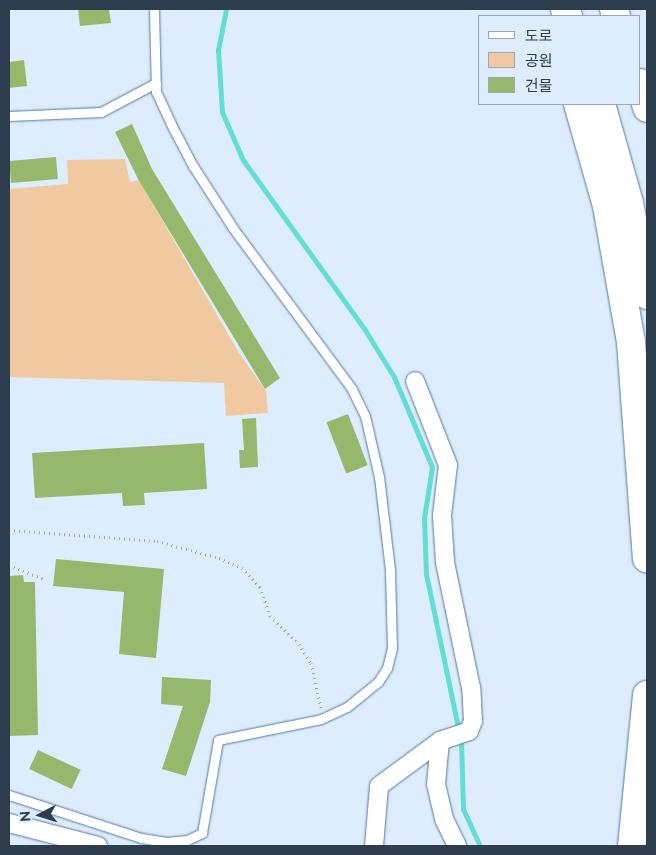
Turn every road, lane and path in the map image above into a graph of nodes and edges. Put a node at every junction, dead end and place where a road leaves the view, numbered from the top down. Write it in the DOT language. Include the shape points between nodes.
graph roads {
  1 [pos="154,9"];
  2 [pos="156,83"];
  3 [pos="641,87"];
  4 [pos="578,105"];
  5 [pos="601,105"];
  6 [pos="647,108"];
  7 [pos="9,116"];
  8 [pos="647,295"];
  9 [pos="415,381"];
  10 [pos="9,530"];
  11 [pos="647,558"];
  12 [pos="9,565"];
  13 [pos="42,579"];
  14 [pos="647,694"];
  15 [pos="321,719"];
  16 [pos="647,738"];
  17 [pos="444,740"];
  18 [pos="9,795"];
  19 [pos="9,823"];
  20 [pos="98,846"];
  21 [pos="374,846"];
  22 [pos="457,846"];
  23 [pos="632,846"];
  24 [pos="641,846"];
  1 -- 2 [label="lane"];
  2 -- 7 [label="lane" via="101,112"];
  2 -- 15 [label="lane" via="156,92 193,166 233,228 352,389 374,446 390,570 392,648 387,668 373,687 347,708"];
  3 -- 6 [label="highway"];
  4 -- 11 [label="highway" via="607,206 631,342"];
  5 -- 8 [label="highway" via="629,203"];
  9 -- 17 [label="street" via="448,465 442,515 445,562 471,688 473,721 469,731"];
  10 -- 15 [label="path" via="157,541 219,558 242,568 260,587 270,616 295,639 312,663 318,681"];
  12 -- 13 [label="path"];
  14 -- 23 [label="highway"];
  15 -- 18 [label="lane" via="218,740 202,832 188,840 167,842 141,838"];
  16 -- 24 [label="highway"];
  17 -- 21 [label="street" via="379,786"];
  17 -- 22 [label="street" via="436,784 444,819"];
  19 -- 20 [label="street"];
}
